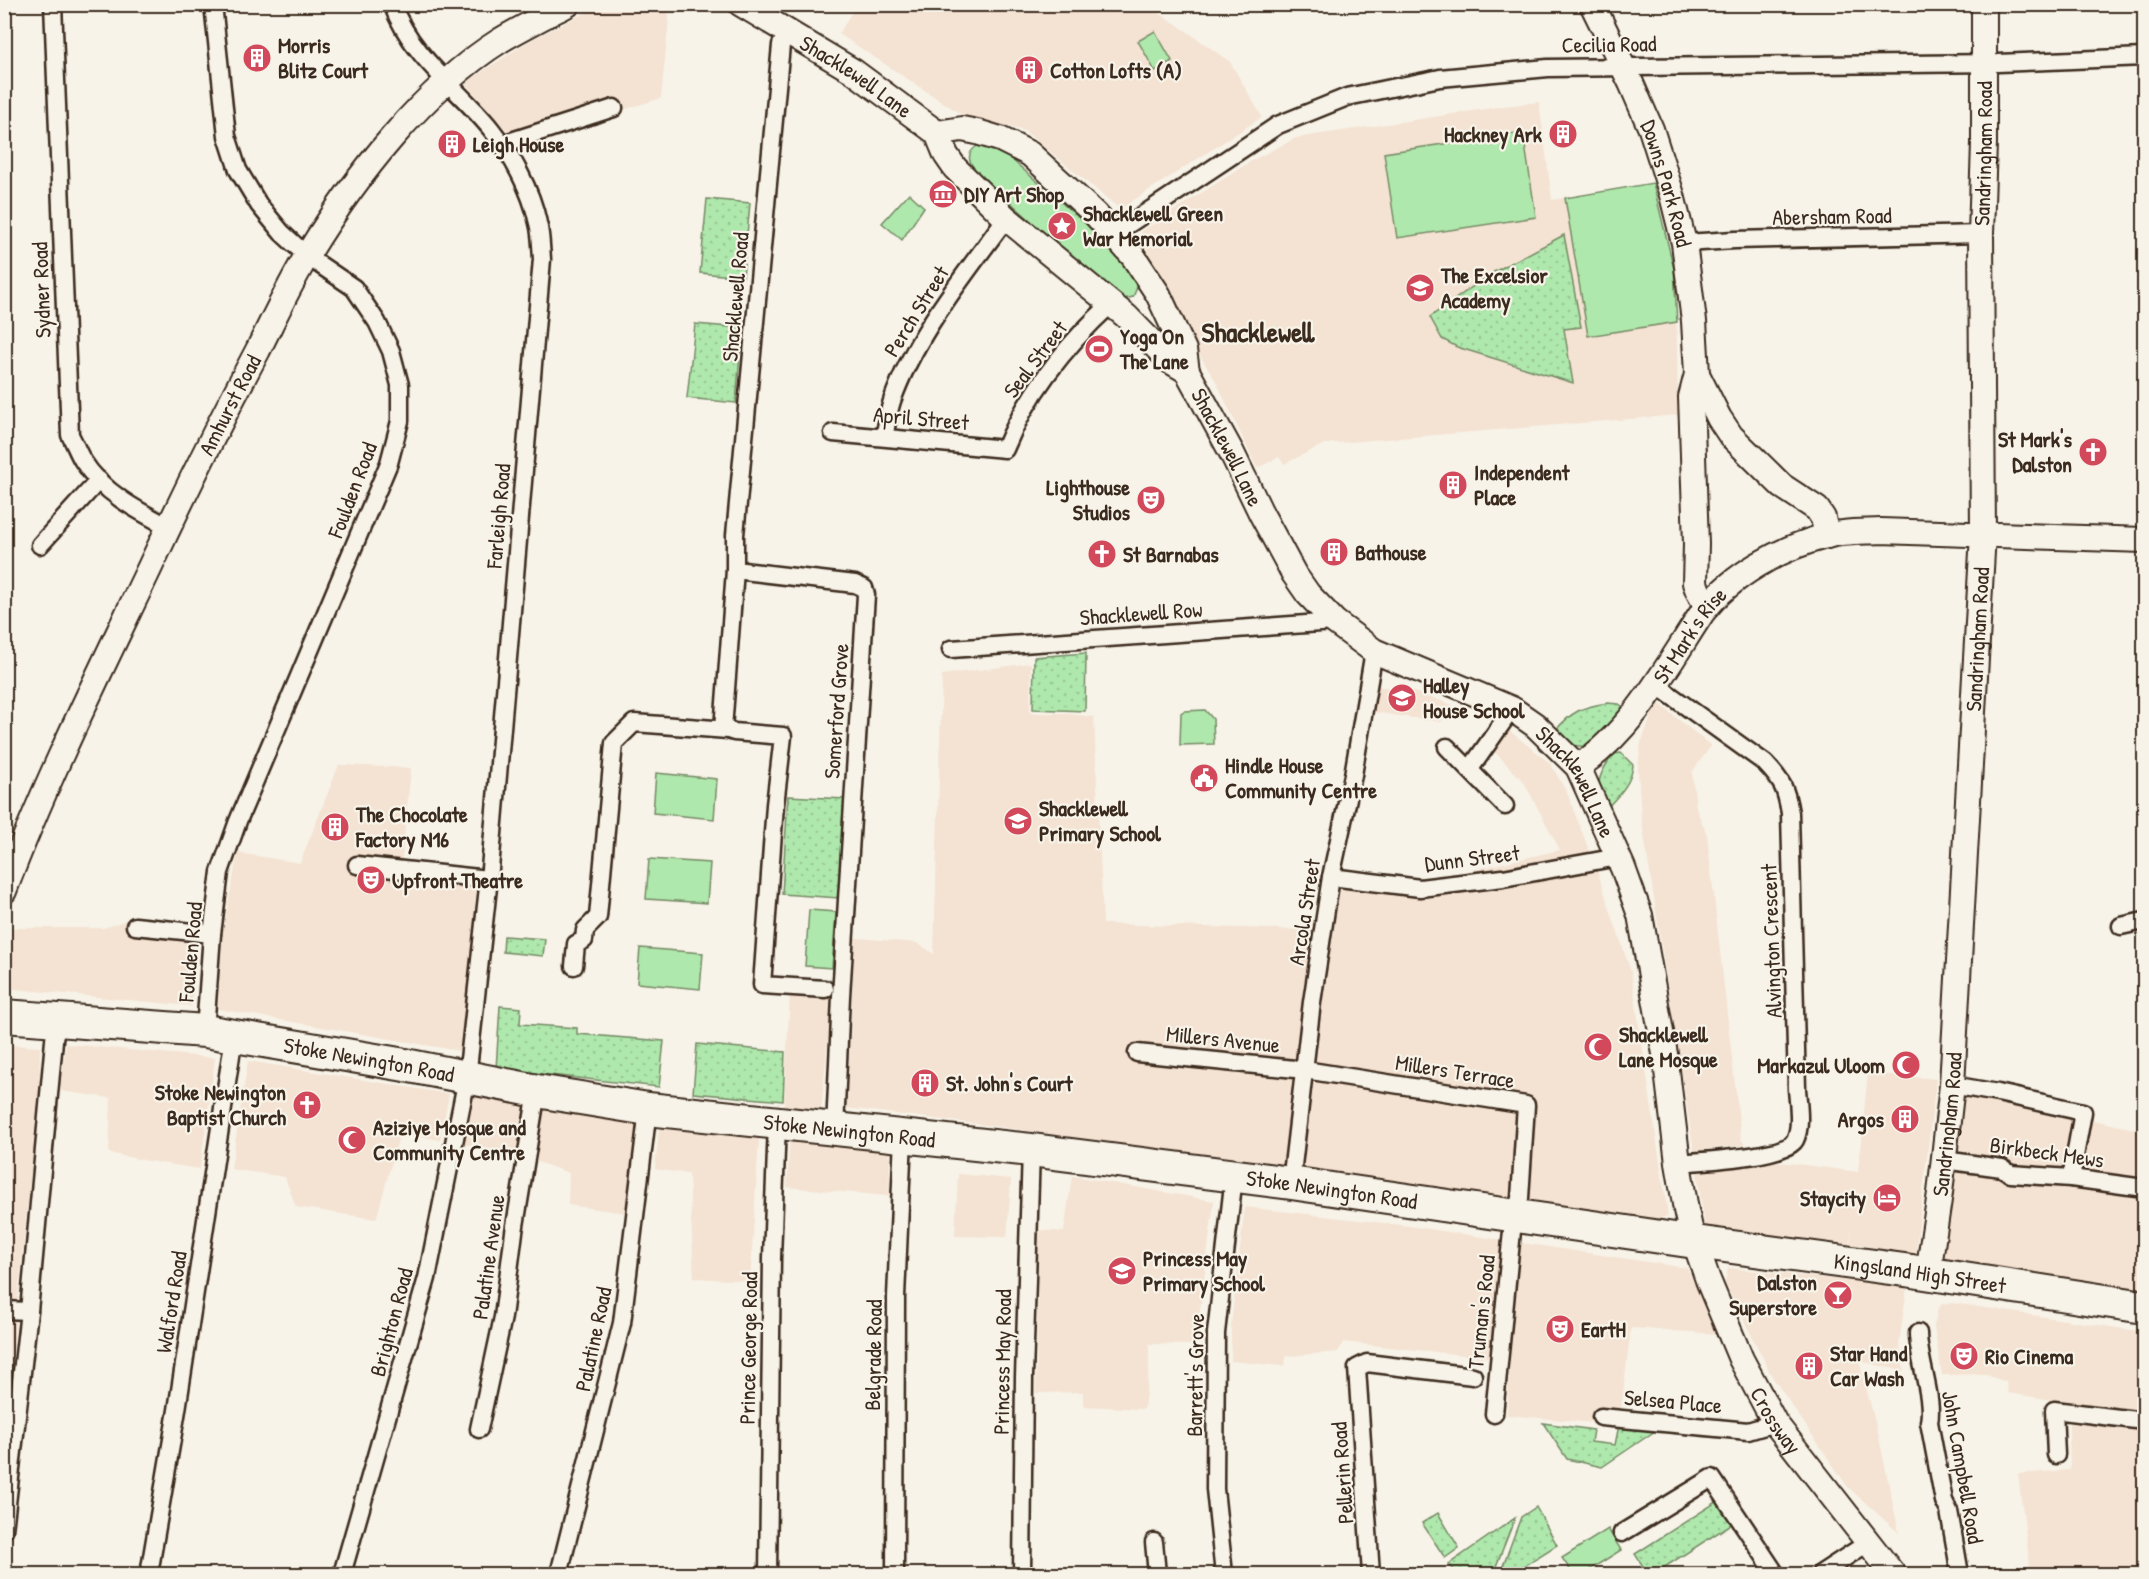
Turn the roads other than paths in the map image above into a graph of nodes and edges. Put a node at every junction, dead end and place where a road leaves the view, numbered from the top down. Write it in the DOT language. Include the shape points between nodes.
graph roads {
  1 [pos="52,4"];
  2 [pos="213,4"];
  3 [pos="392,4"];
  4 [pos="568,4"];
  5 [pos="741,4"];
  6 [pos="1592,4"];
  7 [pos="1984,4"];
  8 [pos="788,31"];
  9 [pos="2145,57"];
  10 [pos="1984,63"];
  11 [pos="1622,66"];
  12 [pos="446,82"];
  13 [pos="614,108"];
  14 [pos="977,132"];
  15 [pos="938,133"];
  16 [pos="502,144"];
  17 [pos="956,168"];
  18 [pos="1006,218"];
  19 [pos="1114,234"];
  20 [pos="1981,234"];
  21 [pos="1684,243"];
  22 [pos="307,256"];
  23 [pos="1154,288"];
  24 [pos="1115,308"];
  25 [pos="1187,371"];
  26 [pos="1697,374"];
  27 [pos="1719,418"];
  28 [pos="833,433"];
  29 [pos="1694,435"];
  30 [pos="884,437"];
  31 [pos="1005,448"];
  32 [pos="99,480"];
  33 [pos="169,527"];
  34 [pos="1983,534"];
  35 [pos="1827,536"];
  36 [pos="2145,540"];
  37 [pos="39,545"];
  38 [pos="735,570"];
  39 [pos="1707,607"];
  40 [pos="1335,622"];
  41 [pos="951,649"];
  42 [pos="1374,651"];
  43 [pos="1658,681"];
  44 [pos="1512,709"];
  45 [pos="723,729"];
  46 [pos="1447,747"];
  47 [pos="1578,767"];
  48 [pos="1470,769"];
  49 [pos="1505,806"];
  50 [pos="1618,857"];
  51 [pos="357,865"];
  52 [pos="1331,877"];
  53 [pos="488,879"];
  54 [pos="4,891"];
  55 [pos="2145,921"];
  56 [pos="135,926"];
  57 [pos="2121,926"];
  58 [pos="212,933"];
  59 [pos="574,966"];
  60 [pos="825,989"];
  61 [pos="4,1016"];
  62 [pos="56,1018"];
  63 [pos="220,1033"];
  64 [pos="1137,1053"];
  65 [pos="1305,1070"];
  66 [pos="467,1078"];
  67 [pos="1952,1081"];
  68 [pos="537,1091"];
  69 [pos="648,1109"];
  70 [pos="777,1123"];
  71 [pos="835,1129"];
  72 [pos="903,1137"];
  73 [pos="1031,1150"];
  74 [pos="1944,1160"];
  75 [pos="1678,1163"];
  76 [pos="1234,1176"];
  77 [pos="2071,1178"];
  78 [pos="1291,1183"];
  79 [pos="2145,1188"];
  80 [pos="1516,1215"];
  81 [pos="1695,1242"];
  82 [pos="1928,1273"];
  83 [pos="2145,1307"];
  84 [pos="4,1310"];
  85 [pos="29,1311"];
  86 [pos="1918,1333"];
  87 [pos="1485,1378"];
  88 [pos="1494,1414"];
  89 [pos="1601,1417"];
  90 [pos="2145,1421"];
  91 [pos="1775,1423"];
  92 [pos="479,1429"];
  93 [pos="2056,1455"];
  94 [pos="4,1530"];
  95 [pos="1622,1533"];
  96 [pos="1154,1542"];
  97 [pos="1869,1542"];
  98 [pos="149,1575"];
  99 [pos="342,1575"];
  100 [pos="559,1575"];
  101 [pos="768,1575"];
  102 [pos="895,1575"];
  103 [pos="1022,1575"];
  104 [pos="1157,1575"];
  105 [pos="1224,1575"];
  106 [pos="1371,1575"];
  107 [pos="1776,1575"];
  108 [pos="1820,1575"];
  109 [pos="1893,1575"];
  110 [pos="1960,1575"];
  1 -- 32 [label="street, Sydner Road" via="70,435"];
  2 -- 22 [label="street, Foulden Road" via="227,136 238,170 259,205"];
  3 -- 12 [label="street, Farleigh Road" via="414,45"];
  4 -- 12 [label="street, Amhurst Road" via="500,41"];
  5 -- 8 [label="street, Shacklewell Lane"];
  6 -- 11 [label="street, Downs Park Road"];
  7 -- 10 [label="street, Sandringham Road"];
  8 -- 15 [label="street, Shacklewell Lane" via="853,71"];
  8 -- 38 [label="street, Shacklewell Road" via="781,45 778,73 735,535"];
  9 -- 10 [label="street, Cecilia Road"];
  10 -- 11 [label="street, Cecilia Road"];
  10 -- 20 [label="street, Sandringham Road"];
  11 -- 19 [label="street, Cecilia Road" via="1440,78 1347,97 1278,125"];
  11 -- 21 [label="street, Downs Park Road" via="1651,129"];
  12 -- 16 [label="street, Farleigh Road"];
  12 -- 22 [label="street, Amhurst Road" via="370,163"];
  13 -- 16 [label="street"];
  14 -- 15 [label="street, Shacklewell Lane" via="962,129"];
  14 -- 17 [label="street" via="963,147"];
  14 -- 19 [label="street, Shacklewell Lane" via="1030,154"];
  15 -- 17 [label="street, Shacklewell Lane"];
  16 -- 53 [label="street, Farleigh Road" via="526,188 538,222 542,259"];
  17 -- 18 [label="street, Shacklewell Lane"];
  18 -- 24 [label="street, Shacklewell Lane"];
  18 -- 30 [label="street, Perch Street" via="916,348 891,404"];
  19 -- 23 [label="street, Shacklewell Lane"];
  20 -- 21 [label="street, Abersham Road"];
  20 -- 34 [label="street, Sandringham Road"];
  21 -- 26 [label="street, Downs Park Road"];
  22 -- 33 [label="street, Amhurst Road"];
  22 -- 58 [label="street, Foulden Road" via="354,288 377,322 391,351 400,385 400,421 389,463 238,821 220,872"];
  23 -- 24 [label="street" via="1140,305"];
  23 -- 25 [label="street, Shacklewell Lane" via="1184,350"];
  24 -- 25 [label="street, Shacklewell Lane" via="1170,361"];
  24 -- 31 [label="street, Seal Street" via="1049,371 1015,424"];
  25 -- 40 [label="street, Shacklewell Lane" via="1294,574"];
  26 -- 27 [label="street, Downs Park Road"];
  26 -- 29 [label="street, Downs Park Road" via="1691,398"];
  27 -- 29 [label="street"];
  27 -- 35 [label="street" via="1760,467 1817,509"];
  28 -- 30 [label="street, April Street"];
  29 -- 39 [label="street, Downs Park Road" via="1695,583"];
  30 -- 31 [label="street, April Street"];
  32 -- 33 [label="street, Sydner Road" via="136,510"];
  32 -- 37 [label="street"];
  33 -- 54 [label="street, Amhurst Road" via="84,707"];
  34 -- 35 [label="street, St Mark's Rise" via="1881,531"];
  34 -- 36 [label="street, St Mark's Rise"];
  34 -- 67 [label="street, Sandringham Road"];
  35 -- 39 [label="street, St Mark's Rise" via="1762,563"];
  38 -- 45 [label="street"];
  38 -- 71 [label="street, Somerford Grove" via="855,584 864,588 866,595"];
  39 -- 43 [label="street, St Mark's Rise"];
  40 -- 41 [label="street, Shacklewell Row"];
  40 -- 42 [label="street, Shacklewell Lane"];
  42 -- 44 [label="street, Shacklewell Lane"];
  42 -- 52 [label="street, Arcola Street"];
  43 -- 47 [label="street, St Mark's Rise" via="1607,745"];
  43 -- 75 [label="street, Alvington Crescent" via="1666,692 1765,763 1787,792 1790,813 1798,1098 1794,1141 1787,1148 1746,1157"];
  44 -- 47 [label="street, Shacklewell Lane" via="1535,725"];
  44 -- 48 [label="street"];
  45 -- 59 [label="street" via="634,723 614,743 598,917 585,930 584,940 576,944"];
  45 -- 60 [label="street" via="783,735 762,985"];
  46 -- 48 [label="street"];
  47 -- 50 [label="street, Shacklewell Lane"];
  48 -- 49 [label="street"];
  50 -- 52 [label="street, Dunn Street" via="1420,888"];
  50 -- 75 [label="street, Shacklewell Lane" via="1640,915 1665,1054"];
  51 -- 53 [label="street"];
  52 -- 65 [label="street, Arcola Street"];
  53 -- 66 [label="street, Farleigh Road"];
  55 -- 57 [label="street"];
  56 -- 58 [label="street"];
  58 -- 63 [label="street, Foulden Road"];
  61 -- 62 [label="highway, Stoke Newington Road"];
  62 -- 63 [label="highway, Stoke Newington Road"];
  62 -- 85 [label="street"];
  63 -- 66 [label="highway, Stoke Newington Road"];
  63 -- 98 [label="street, Walford Road" via="179,1398"];
  64 -- 65 [label="street, Millers Avenue"];
  65 -- 78 [label="street, Arcola Street"];
  65 -- 80 [label="street, Millers Terrace" via="1526,1105 1521,1198"];
  66 -- 68 [label="highway, Stoke Newington Road"];
  66 -- 99 [label="street, Brighton Road" via="428,1278"];
  67 -- 74 [label="street, Sandringham Road"];
  67 -- 77 [label="street" via="2083,1112"];
  68 -- 69 [label="highway, Stoke Newington Road"];
  68 -- 92 [label="street, Palatine Avenue" via="503,1317"];
  69 -- 70 [label="highway, Stoke Newington Road"];
  69 -- 100 [label="street, Palatine Road" via="622,1323"];
  70 -- 71 [label="highway, Stoke Newington Road"];
  70 -- 101 [label="street, Prince George Road"];
  71 -- 72 [label="highway, Stoke Newington Road"];
  72 -- 73 [label="highway, Stoke Newington Road"];
  72 -- 102 [label="street, Belgrade Road" via="896,1298"];
  73 -- 76 [label="highway, Stoke Newington Road"];
  73 -- 103 [label="street, Princess May Road" via="1023,1377"];
  74 -- 77 [label="street, Birkbeck Mews" via="2002,1168 2011,1174"];
  74 -- 82 [label="street, Sandringham Road"];
  75 -- 81 [label="street, Shacklewell Lane"];
  76 -- 78 [label="highway, Stoke Newington Road"];
  76 -- 105 [label="street, Barrett's Grove" via="1216,1333 1215,1489"];
  77 -- 79 [label="street, Birkbeck Mews"];
  78 -- 80 [label="highway, Stoke Newington Road"];
  80 -- 81 [label="highway, Stoke Newington Road"];
  80 -- 87 [label="street, Truman's Road"];
  81 -- 82 [label="highway, Kingsland High Street"];
  81 -- 91 [label="street, Crossway" via="1741,1359"];
  82 -- 83 [label="highway, Kingsland High Street"];
  84 -- 85 [label="street"];
  85 -- 94 [label="street"];
  86 -- 110 [label="street, John Campbell Road" via="1931,1413 1929,1422"];
  87 -- 88 [label="street, Truman's Road"];
  87 -- 106 [label="street, Pellerin Road" via="1367,1363 1357,1368"];
  89 -- 91 [label="street, Selsea Place" via="1748,1431"];
  90 -- 93 [label="street" via="2054,1410"];
  91 -- 97 [label="street, Crossway"];
  95 -- 107 [label="street" via="1712,1478"];
  96 -- 104 [label="street"];
  97 -- 108 [label="street"];
  97 -- 109 [label="street, Crossway"];
}
